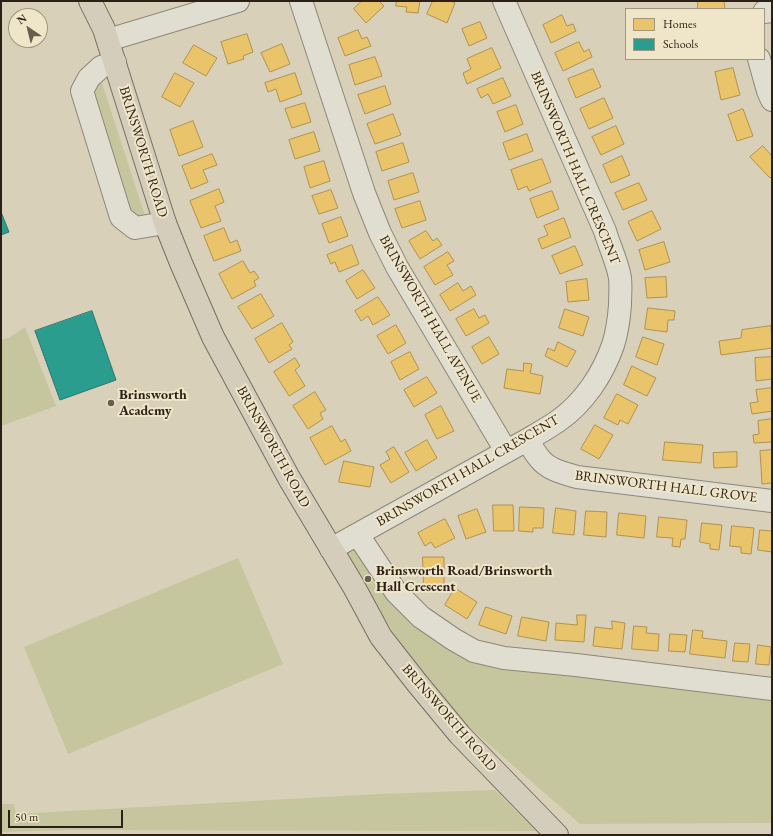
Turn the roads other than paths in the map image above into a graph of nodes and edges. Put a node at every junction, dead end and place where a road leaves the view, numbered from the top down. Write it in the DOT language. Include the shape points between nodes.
graph roads {
  1 [pos="90,1"];
  2 [pos="238,1"];
  3 [pos="301,1"];
  4 [pos="504,1"];
  5 [pos="108,40"];
  6 [pos="759,60"];
  7 [pos="115,62"];
  8 [pos="772,100"];
  9 [pos="165,223"];
  10 [pos="527,440"];
  11 [pos="506,451"];
  12 [pos="772,501"];
  13 [pos="358,535"];
  14 [pos="331,549"];
  15 [pos="772,689"];
  16 [pos="557,835"];
  1 -- 5 [label="main road, BRINSWORTH ROAD"];
  2 -- 5 [label="street"];
  3 -- 11 [label="street, BRINSWORTH HALL AVENUE" via="380,233"];
  4 -- 10 [label="street, BRINSWORTH HALL CRESCENT" via="604,231 617,266 621,293 613,344 592,387 559,421"];
  5 -- 7 [label="main road, BRINSWORTH ROAD"];
  6 -- 8 [label="street"];
  7 -- 9 [label="main road, BRINSWORTH ROAD"];
  7 -- 9 [label="street" via="101,67 82,91 121,217 135,228"];
  9 -- 14 [label="main road, BRINSWORTH ROAD" via="213,337 288,478"];
  10 -- 11 [label="street, BRINSWORTH HALL CRESCENT"];
  10 -- 12 [label="street, BRINSWORTH HALL GROVE" via="548,467 577,477"];
  11 -- 13 [label="street, BRINSWORTH HALL CRESCENT"];
  13 -- 14 [label="street, BRINSWORTH HALL CRESCENT"];
  13 -- 15 [label="street" via="396,592 421,617 474,651 504,658"];
  14 -- 16 [label="main road, BRINSWORTH ROAD" via="381,637 417,683 460,735"];
}
